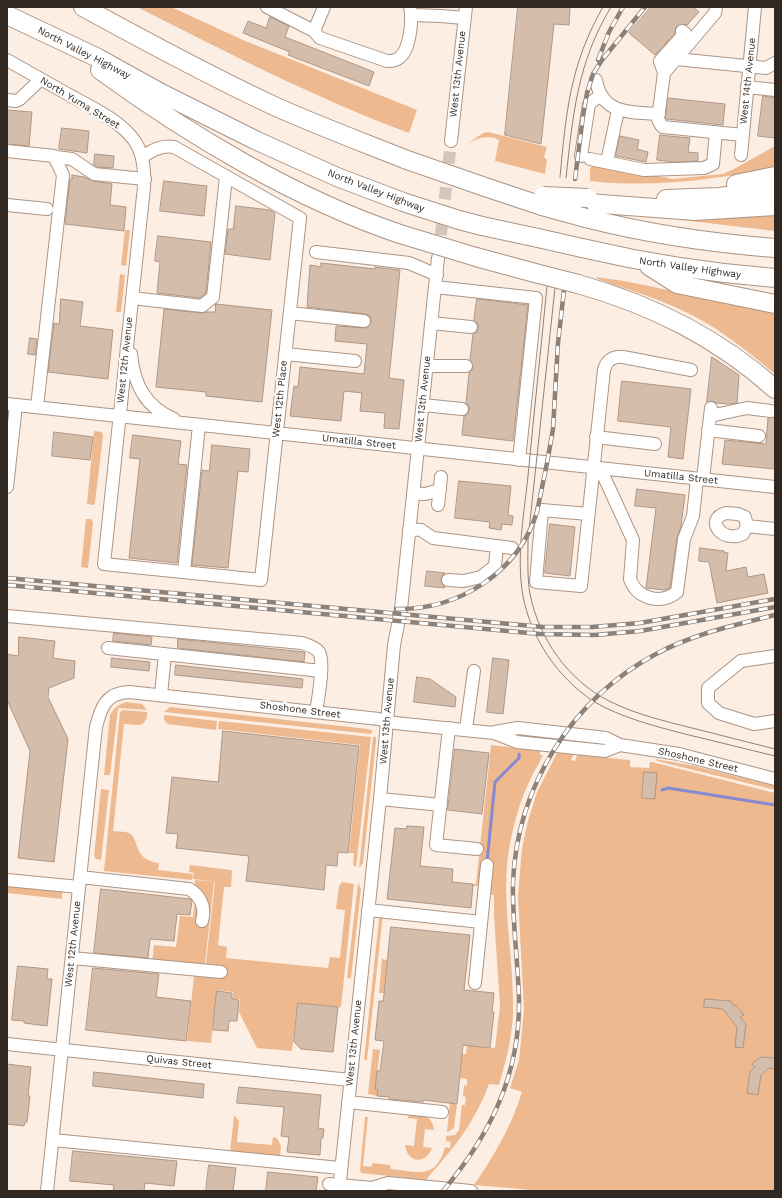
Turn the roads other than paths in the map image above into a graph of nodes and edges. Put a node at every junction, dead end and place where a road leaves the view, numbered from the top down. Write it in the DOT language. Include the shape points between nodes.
graph roads {
  1 [pos="83,7"];
  2 [pos="268,7"];
  3 [pos="324,7"];
  4 [pos="716,7"];
  5 [pos="755,7"];
  6 [pos="411,11"];
  7 [pos="465,12"];
  8 [pos="7,15"];
  9 [pos="314,31"];
  10 [pos="682,31"];
  11 [pos="56,38"];
  12 [pos="676,59"];
  13 [pos="7,60"];
  14 [pos="775,63"];
  15 [pos="750,66"];
  16 [pos="664,73"];
  17 [pos="41,79"];
  18 [pos="596,80"];
  19 [pos="748,87"];
  20 [pos="775,90"];
  21 [pos="601,95"];
  22 [pos="7,100"];
  23 [pos="618,110"];
  24 [pos="659,114"];
  25 [pos="716,132"];
  26 [pos="743,135"];
  27 [pos="450,141"];
  28 [pos="7,151"];
  29 [pos="741,155"];
  30 [pos="142,156"];
  31 [pos="55,157"];
  32 [pos="607,162"];
  33 [pos="775,176"];
  34 [pos="226,177"];
  35 [pos="145,179"];
  36 [pos="775,190"];
  37 [pos="630,199"];
  38 [pos="7,205"];
  39 [pos="587,206"];
  40 [pos="775,206"];
  41 [pos="47,209"];
  42 [pos="775,248"];
  43 [pos="316,252"];
  44 [pos="438,258"];
  45 [pos="642,261"];
  46 [pos="775,278"];
  47 [pos="436,281"];
  48 [pos="132,298"];
  49 [pos="775,304"];
  50 [pos="290,313"];
  51 [pos="364,321"];
  52 [pos="431,323"];
  53 [pos="471,327"];
  54 [pos="128,334"];
  55 [pos="285,354"];
  56 [pos="355,361"];
  57 [pos="427,366"];
  58 [pos="466,366"];
  59 [pos="691,370"];
  60 [pos="775,389"];
  61 [pos="11,404"];
  62 [pos="422,405"];
  63 [pos="38,407"];
  64 [pos="462,409"];
  65 [pos="770,411"];
  66 [pos="119,416"];
  67 [pos="193,424"];
  68 [pos="708,430"];
  69 [pos="277,433"];
  70 [pos="759,436"];
  71 [pos="596,437"];
  72 [pos="655,444"];
  73 [pos="418,448"];
  74 [pos="519,460"];
  75 [pos="596,468"];
  76 [pos="441,477"];
  77 [pos="700,479"];
  78 [pos="775,487"];
  79 [pos="7,488"];
  80 [pos="440,490"];
  81 [pos="413,493"];
  82 [pos="438,505"];
  83 [pos="588,514"];
  84 [pos="748,526"];
  85 [pos="409,529"];
  86 [pos="775,529"];
  87 [pos="497,546"];
  88 [pos="512,548"];
  89 [pos="184,572"];
  90 [pos="448,580"];
  91 [pos="7,616"];
  92 [pos="108,648"];
  93 [pos="165,654"];
  94 [pos="775,656"];
  95 [pos="321,671"];
  96 [pos="474,671"];
  97 [pos="161,695"];
  98 [pos="108,699"];
  99 [pos="316,712"];
  100 [pos="775,721"];
  101 [pos="387,722"];
  102 [pos="449,728"];
  103 [pos="466,729"];
  104 [pos="775,779"];
  105 [pos="380,799"];
  106 [pos="440,805"];
  107 [pos="477,849"];
  108 [pos="487,865"];
  109 [pos="7,880"];
  110 [pos="80,882"];
  111 [pos="368,910"];
  112 [pos="202,921"];
  113 [pos="481,922"];
  114 [pos="72,958"];
  115 [pos="222,972"];
  116 [pos="475,983"];
  117 [pos="7,1044"];
  118 [pos="62,1050"];
  119 [pos="350,1080"];
  120 [pos="348,1102"];
  121 [pos="442,1112"];
  122 [pos="53,1140"];
  123 [pos="340,1168"];
  124 [pos="336,1188"];
  125 [pos="375,1189"];
  126 [pos="47,1191"];
  127 [pos="471,1191"];
  1 -- 39 [label="highway, bridge" via="272,105 407,160 488,188 542,201"];
  2 -- 9 [label="street"];
  3 -- 9 [label="street"];
  4 -- 12 [label="street" via="715,13"];
  5 -- 15 [label="street, West 14th Avenue"];
  6 -- 7 [label="street" via="442,16"];
  6 -- 9 [label="street" via="405,53 398,60 387,61 320,38"];
  7 -- 27 [label="street, West 13th Avenue"];
  8 -- 11 [label="highway, North Valley Highway"];
  10 -- 16 [label="street" via="684,33 660,61"];
  11 -- 45 [label="highway, North Valley Highway, bridge" via="255,140 337,177 459,220"];
  11 -- 60 [label="highway, bridge" via="132,94 202,138 334,208 400,234 632,301 684,324 746,364"];
  12 -- 15 [label="street"];
  12 -- 16 [label="street"];
  13 -- 17 [label="street, North Yuma Street"];
  14 -- 15 [label="street" via="766,68"];
  15 -- 19 [label="street, West 14th Avenue"];
  16 -- 24 [label="street"];
  17 -- 22 [label="street" via="20,99"];
  17 -- 30 [label="street, North Yuma Street" via="117,123 134,140"];
  18 -- 21 [label="street"];
  19 -- 20 [label="street"];
  19 -- 26 [label="street, West 14th Avenue"];
  21 -- 23 [label="street" via="608,104"];
  21 -- 32 [label="street" via="589,104 586,158"];
  23 -- 24 [label="street"];
  23 -- 32 [label="street"];
  24 -- 25 [label="street" via="659,122 663,127"];
  25 -- 26 [label="street"];
  25 -- 32 [label="street" via="713,164 704,168 644,170"];
  26 -- 29 [label="street, West 14th Avenue"];
  28 -- 31 [label="street"];
  30 -- 34 [label="street" via="157,148 169,146"];
  30 -- 35 [label="street, West 12th Avenue"];
  31 -- 35 [label="street" via="72,159 94,174"];
  31 -- 63 [label="street" via="63,175"];
  33 -- 37 [label="highway" via="690,193"];
  34 -- 48 [label="street" via="213,297 202,306"];
  34 -- 50 [label="street, West 12th Place" via="300,218"];
  35 -- 48 [label="street, West 12th Avenue"];
  36 -- 37 [label="highway" via="719,196"];
  37 -- 39 [label="highway"];
  38 -- 41 [label="street"];
  39 -- 40 [label="highway" via="695,211"];
  39 -- 42 [label="highway" via="620,227 681,238"];
  43 -- 47 [label="street" via="409,263"];
  44 -- 47 [label="street, West 13th Avenue"];
  45 -- 46 [label="highway, North Valley Highway" via="693,270"];
  45 -- 49 [label="highway" via="677,284"];
  47 -- 52 [label="street, West 13th Avenue"];
  47 -- 74 [label="street" via="536,298"];
  48 -- 54 [label="street, West 12th Avenue"];
  50 -- 51 [label="street"];
  50 -- 55 [label="street, West 12th Place"];
  52 -- 53 [label="street"];
  52 -- 57 [label="street, West 13th Avenue"];
  54 -- 66 [label="street, West 12th Avenue"];
  54 -- 67 [label="street" via="134,374 145,398 167,416"];
  55 -- 56 [label="street"];
  55 -- 69 [label="street, West 12th Place"];
  57 -- 58 [label="street"];
  57 -- 62 [label="street, West 13th Avenue"];
  59 -- 71 [label="street" via="623,357 608,361 604,370"];
  61 -- 63 [label="street, Umatilla Street"];
  61 -- 79 [label="street"];
  62 -- 64 [label="street"];
  62 -- 73 [label="street, West 13th Avenue"];
  63 -- 66 [label="street, Umatilla Street"];
  65 -- 68 [label="street" via="747,408 710,412"];
  66 -- 67 [label="street, Umatilla Street"];
  66 -- 89 [label="street, West 12th Avenue" via="104,564"];
  67 -- 69 [label="street, Umatilla Street"];
  67 -- 89 [label="street"];
  68 -- 70 [label="street"];
  68 -- 77 [label="street"];
  69 -- 73 [label="street, Umatilla Street"];
  69 -- 89 [label="street, West 12th Place" via="261,580"];
  71 -- 72 [label="street"];
  71 -- 75 [label="street"];
  73 -- 74 [label="street, Umatilla Street"];
  73 -- 81 [label="street, West 13th Avenue"];
  74 -- 75 [label="street, Umatilla Street"];
  75 -- 77 [label="street, Umatilla Street"];
  75 -- 77 [label="street" via="633,540 630,579 632,584 643,595 655,599 668,597 677,592 684,539 693,516"];
  75 -- 83 [label="street"];
  76 -- 80 [label="street"];
  77 -- 78 [label="street, Umatilla Street"];
  80 -- 81 [label="street" via="425,494"];
  80 -- 82 [label="street"];
  81 -- 85 [label="street, West 13th Avenue"];
  83 -- 83 [label="street" via="581,586 536,582 542,510"];
  84 -- 86 [label="street"];
  85 -- 87 [label="street" via="421,530 433,538"];
  85 -- 101 [label="street, West 13th Avenue"];
  87 -- 88 [label="street"];
  87 -- 90 [label="street" via="495,566 480,577 464,581"];
  91 -- 95 [label="street" via="309,645 318,651 322,660"];
  92 -- 93 [label="street"];
  93 -- 95 [label="street"];
  93 -- 97 [label="street"];
  94 -- 100 [label="street" via="741,661 708,688 708,703 719,713 754,724"];
  95 -- 99 [label="street"];
  96 -- 103 [label="street"];
  97 -- 98 [label="street, Shoshone Street" via="129,692"];
  97 -- 99 [label="street, Shoshone Street"];
  98 -- 110 [label="street, West 12th Avenue" via="96,726"];
  99 -- 101 [label="street, Shoshone Street"];
  101 -- 102 [label="street, Shoshone Street"];
  101 -- 105 [label="street, West 13th Avenue"];
  102 -- 103 [label="street, Shoshone Street"];
  102 -- 106 [label="street"];
  103 -- 104 [label="street, Shoshone Street" via="494,732 517,742 532,744 605,751 620,745 679,754"];
  105 -- 106 [label="street"];
  105 -- 111 [label="street, West 13th Avenue"];
  106 -- 107 [label="street" via="436,845"];
  108 -- 113 [label="street"];
  109 -- 110 [label="street"];
  110 -- 112 [label="street" via="189,889 202,902"];
  110 -- 114 [label="street, West 12th Avenue"];
  111 -- 113 [label="street"];
  111 -- 119 [label="street, West 13th Avenue"];
  113 -- 116 [label="street"];
  114 -- 115 [label="street"];
  114 -- 118 [label="street, West 12th Avenue"];
  117 -- 118 [label="street, Quivas Street"];
  118 -- 119 [label="street, Quivas Street"];
  118 -- 122 [label="street, West 12th Avenue"];
  119 -- 120 [label="street, West 13th Avenue"];
  120 -- 121 [label="street"];
  120 -- 123 [label="street, West 13th Avenue"];
  122 -- 123 [label="street"];
  122 -- 126 [label="street, West 12th Avenue"];
  123 -- 124 [label="street, West 13th Avenue"];
  124 -- 125 [label="street"];
  125 -- 127 [label="street" via="388,1183"];
}
